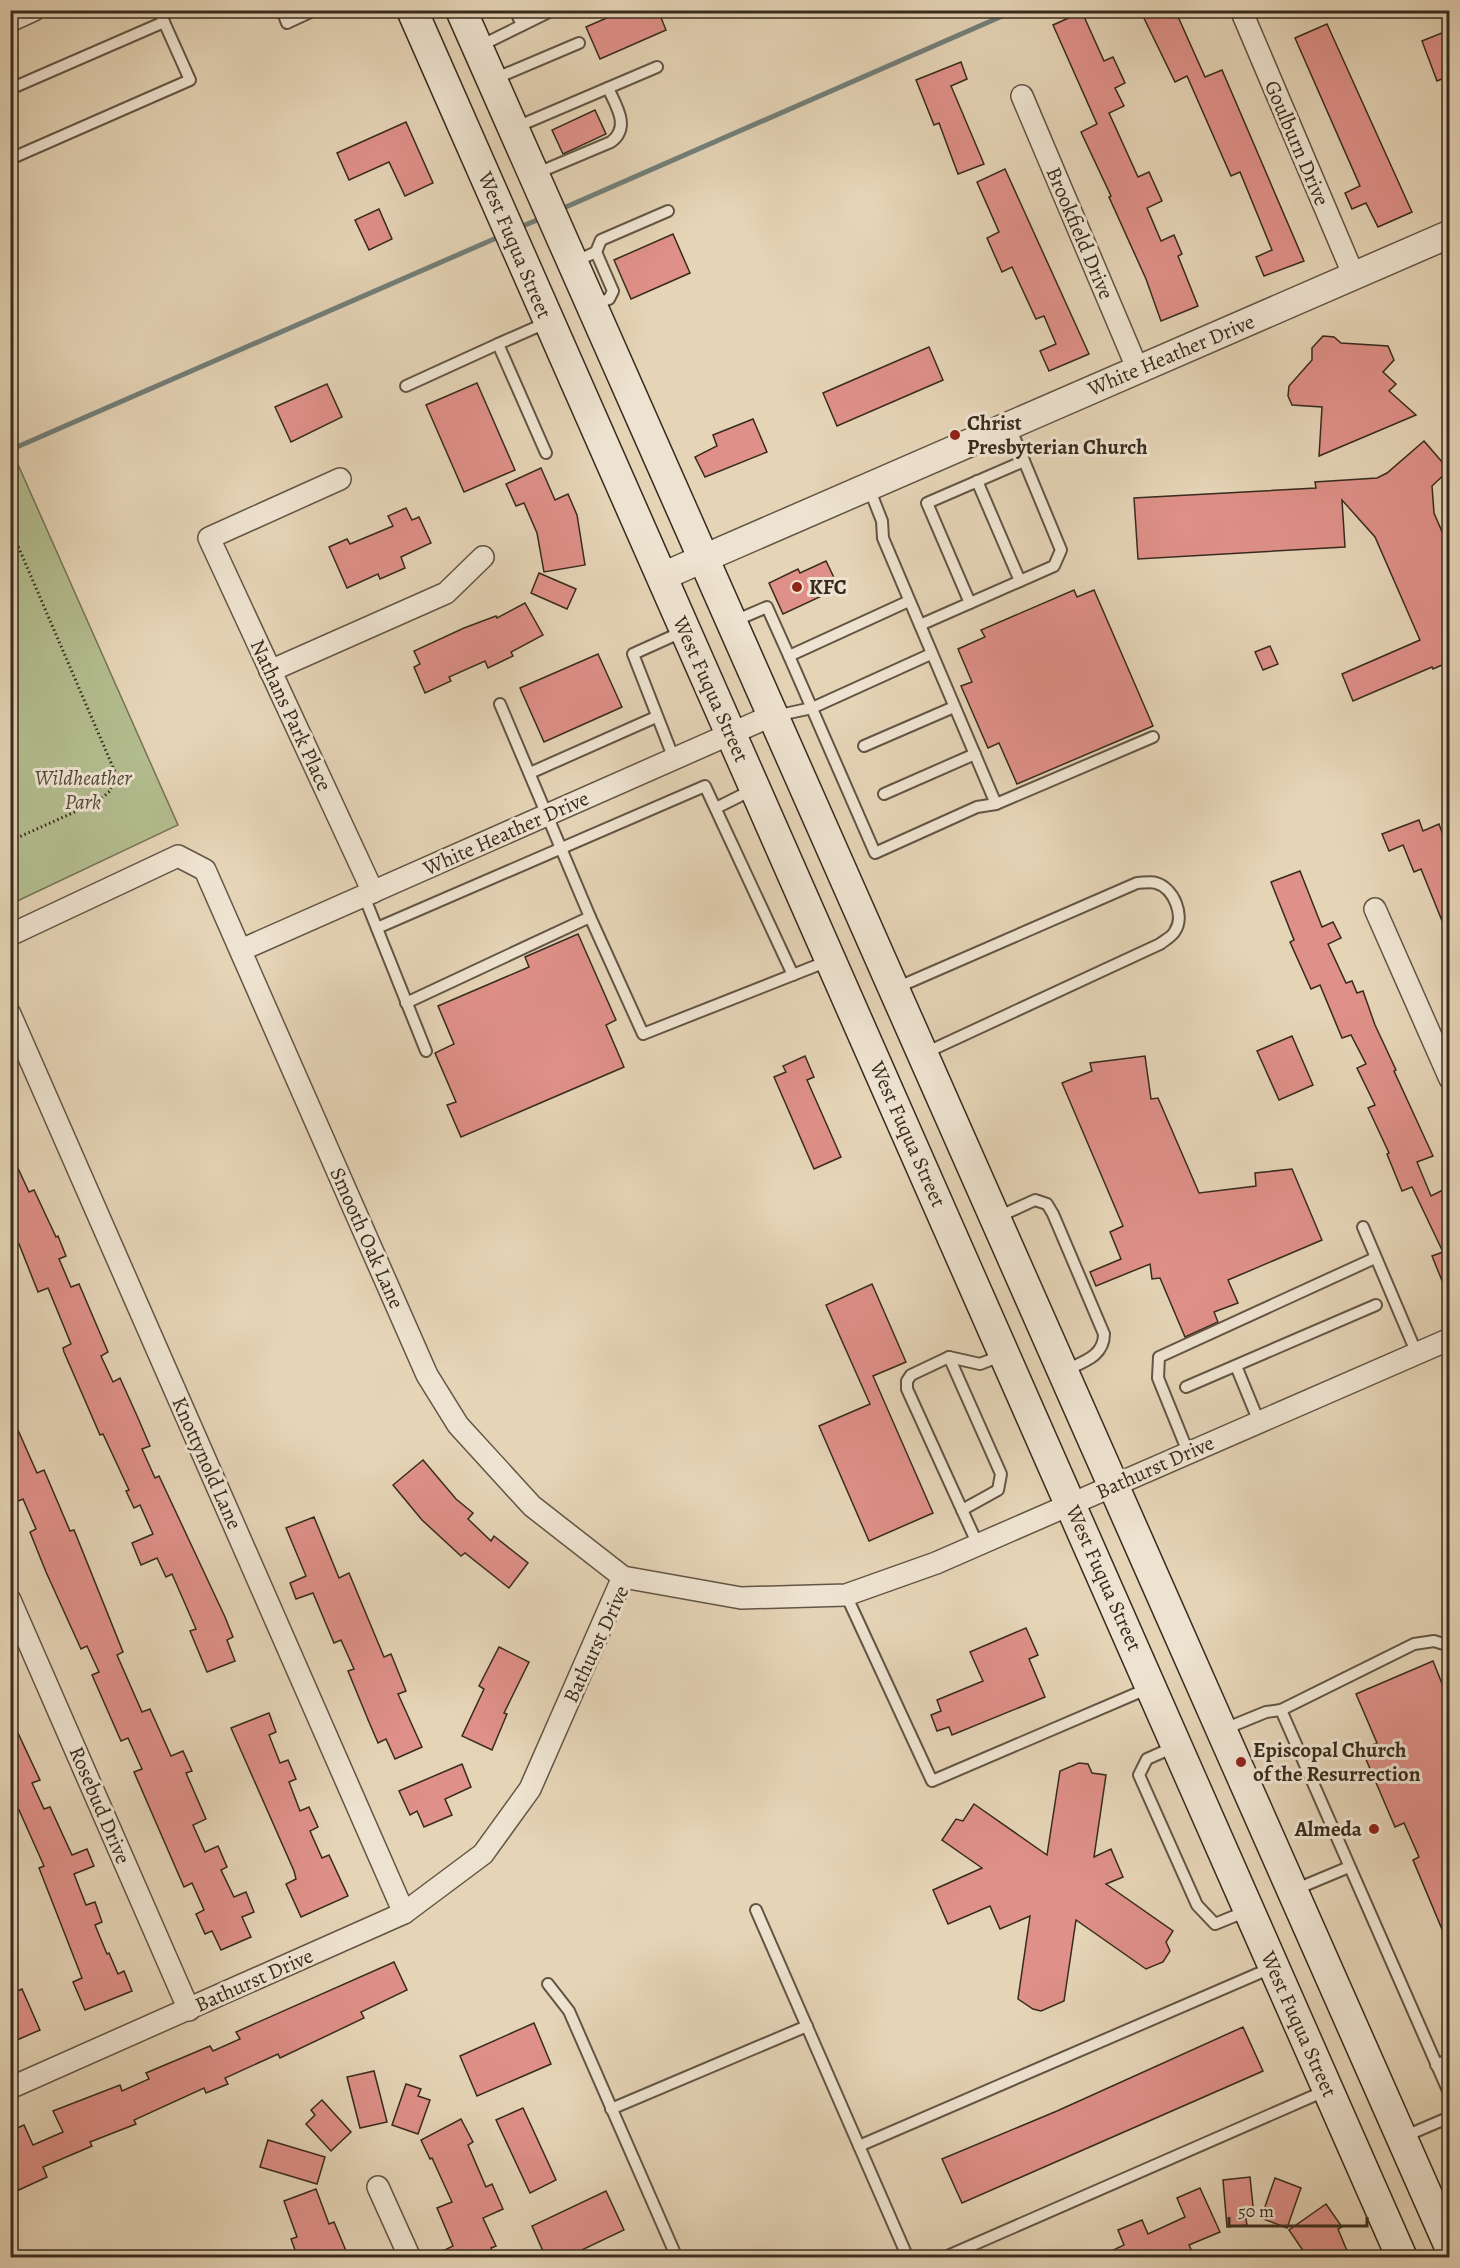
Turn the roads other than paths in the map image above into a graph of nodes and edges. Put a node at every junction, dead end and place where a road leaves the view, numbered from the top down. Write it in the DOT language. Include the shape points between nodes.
graph roads {
  1 [pos="159,10"];
  2 [pos="282,10"];
  3 [pos="315,10"];
  4 [pos="412,10"];
  5 [pos="461,10"];
  6 [pos="515,10"];
  7 [pos="553,10"];
  8 [pos="1241,10"];
  9 [pos="33,11"];
  10 [pos="10,21"];
  11 [pos="164,22"];
  12 [pos="522,25"];
  13 [pos="579,43"];
  14 [pos="478,47"];
  15 [pos="657,67"];
  16 [pos="608,88"];
  17 [pos="10,89"];
  18 [pos="1022,96"];
  19 [pos="503,105"];
  20 [pos="462,125"];
  21 [pos="10,159"];
  22 [pos="538,182"];
  23 [pos="668,211"];
  24 [pos="1449,234"];
  25 [pos="585,257"];
  26 [pos="1354,276"];
  27 [pos="593,304"];
  28 [pos="548,322"];
  29 [pos="498,344"];
  30 [pos="1138,370"];
  31 [pos="406,386"];
  32 [pos="1008,424"];
  33 [pos="546,453"];
  34 [pos="1024,461"];
  35 [pos="340,479"];
  36 [pos="977,481"];
  37 [pos="868,486"];
  38 [pos="483,557"];
  39 [pos="705,557"];
  40 [pos="662,577"];
  41 [pos="1020,581"];
  42 [pos="909,601"];
  43 [pos="970,603"];
  44 [pos="732,622"];
  45 [pos="920,625"];
  46 [pos="684,631"];
  47 [pos="931,654"];
  48 [pos="789,656"];
  49 [pos="270,671"];
  50 [pos="500,704"];
  51 [pos="954,707"];
  52 [pos="812,708"];
  53 [pos="771,716"];
  54 [pos="656,717"];
  55 [pos="730,734"];
  56 [pos="1153,737"];
  57 [pos="864,746"];
  58 [pos="975,754"];
  59 [pos="674,759"];
  60 [pos="530,773"];
  61 [pos="754,789"];
  62 [pos="884,794"];
  63 [pos="996,804"];
  64 [pos="716,808"];
  65 [pos="548,815"];
  66 [pos="561,849"];
  67 [pos="369,894"];
  68 [pos="1375,909"];
  69 [pos="590,917"];
  70 [pos="377,928"];
  71 [pos="10,934"];
  72 [pos="871,941"];
  73 [pos="241,950"];
  74 [pos="830,959"];
  75 [pos="794,975"];
  76 [pos="892,989"];
  77 [pos="406,1004"];
  78 [pos="10,1014"];
  79 [pos="426,1051"];
  80 [pos="922,1055"];
  81 [pos="1449,1079"];
  82 [pos="995,1218"];
  83 [pos="1363,1227"];
  84 [pos="955,1238"];
  85 [pos="1375,1258"];
  86 [pos="1376,1305"];
  87 [pos="1449,1339"];
  88 [pos="1417,1353"];
  89 [pos="1006,1354"];
  90 [pos="950,1357"];
  91 [pos="1236,1366"];
  92 [pos="1063,1372"];
  93 [pos="1186,1387"];
  94 [pos="1259,1422"];
  95 [pos="1188,1452"];
  96 [pos="1113,1485"];
  97 [pos="1072,1504"];
  98 [pos="962,1510"];
  99 [pos="978,1545"];
  100 [pos="623,1577"];
  101 [pos="846,1595"];
  102 [pos="10,1600"];
  103 [pos="1449,1646"];
  104 [pos="1152,1687"];
  105 [pos="1281,1710"];
  106 [pos="1221,1731"];
  107 [pos="1177,1746"];
  108 [pos="1349,1867"];
  109 [pos="1292,1891"];
  110 [pos="756,1910"];
  111 [pos="1248,1910"];
  112 [pos="404,1913"];
  113 [pos="1273,1967"];
  114 [pos="548,1984"];
  115 [pos="189,2010"];
  116 [pos="807,2026"];
  117 [pos="1449,2059"];
  118 [pos="1436,2065"];
  119 [pos="10,2088"];
  120 [pos="1328,2089"];
  121 [pos="1449,2095"];
  122 [pos="611,2109"];
  123 [pos="1449,2117"];
  124 [pos="1401,2138"];
  125 [pos="859,2146"];
  126 [pos="378,2187"];
  127 [pos="1447,2233"];
  128 [pos="1400,2253"];
  129 [pos="410,2258"];
  130 [pos="677,2258"];
  131 [pos="908,2258"];
  132 [pos="943,2258"];
  1 -- 11 [label="lane"];
  2 -- 3 [label="lane" via="287,23"];
  4 -- 20 [label="main road, West Fuqua Street"];
  5 -- 14 [label="main road, West Fuqua Street"];
  6 -- 12 [label="lane"];
  7 -- 12 [label="lane"];
  8 -- 26 [label="street, Goulburn Drive"];
  9 -- 10 [label="street"];
  11 -- 17 [label="lane"];
  11 -- 21 [label="lane" via="190,80"];
  12 -- 14 [label="lane"];
  13 -- 19 [label="lane"];
  14 -- 19 [label="main road, West Fuqua Street"];
  15 -- 16 [label="lane"];
  16 -- 19 [label="lane"];
  16 -- 22 [label="lane" via="621,119 619,136"];
  18 -- 30 [label="street, Brookfield Drive"];
  19 -- 20 [label="main road"];
  19 -- 22 [label="main road, West Fuqua Street"];
  20 -- 28 [label="main road, West Fuqua Street"];
  22 -- 25 [label="main road, West Fuqua Street" via="557,222"];
  23 -- 25 [label="lane" via="602,240"];
  24 -- 26 [label="street, White Heather Drive"];
  25 -- 27 [label="main road, West Fuqua Street"];
  26 -- 30 [label="street, White Heather Drive"];
  27 -- 28 [label="main road"];
  27 -- 39 [label="main road, West Fuqua Street"];
  28 -- 29 [label="lane"];
  28 -- 40 [label="main road, West Fuqua Street"];
  29 -- 31 [label="lane"];
  29 -- 33 [label="lane"];
  30 -- 32 [label="street, White Heather Drive"];
  32 -- 34 [label="lane"];
  32 -- 37 [label="street, White Heather Drive"];
  34 -- 36 [label="lane"];
  34 -- 41 [label="lane" via="1061,550 1054,566"];
  35 -- 49 [label="street, Nathans Park Place" via="209,538"];
  36 -- 41 [label="lane"];
  36 -- 43 [label="lane" via="927,503"];
  37 -- 39 [label="street, White Heather Drive"];
  37 -- 42 [label="lane" via="882,521 883,538"];
  38 -- 49 [label="street" via="446,593"];
  39 -- 40 [label="street, White Heather Drive"];
  39 -- 44 [label="main road, West Fuqua Street"];
  40 -- 46 [label="main road, West Fuqua Street"];
  41 -- 43 [label="lane"];
  42 -- 45 [label="lane"];
  42 -- 48 [label="lane"];
  43 -- 45 [label="lane"];
  44 -- 48 [label="lane" via="767,607"];
  44 -- 53 [label="main road, West Fuqua Street"];
  45 -- 47 [label="lane"];
  46 -- 54 [label="lane" via="633,654"];
  46 -- 55 [label="main road, West Fuqua Street"];
  47 -- 51 [label="lane"];
  47 -- 52 [label="lane"];
  48 -- 52 [label="lane"];
  49 -- 67 [label="street, Nathans Park Place"];
  50 -- 60 [label="lane"];
  51 -- 57 [label="lane"];
  51 -- 58 [label="lane"];
  52 -- 53 [label="lane"];
  52 -- 63 [label="lane" via="875,853 977,807"];
  53 -- 55 [label="street, White Heather Drive"];
  53 -- 72 [label="main road, West Fuqua Street"];
  54 -- 59 [label="lane"];
  54 -- 60 [label="lane"];
  55 -- 59 [label="street, White Heather Drive"];
  55 -- 61 [label="main road, West Fuqua Street"];
  56 -- 63 [label="lane"];
  58 -- 62 [label="lane"];
  58 -- 63 [label="lane"];
  59 -- 65 [label="street, White Heather Drive"];
  60 -- 65 [label="lane"];
  61 -- 64 [label="lane"];
  61 -- 74 [label="main road, West Fuqua Street"];
  64 -- 66 [label="lane" via="705,786"];
  64 -- 75 [label="lane"];
  65 -- 66 [label="lane"];
  65 -- 67 [label="street, White Heather Drive"];
  66 -- 69 [label="lane"];
  66 -- 70 [label="lane"];
  67 -- 70 [label="lane"];
  67 -- 73 [label="street, White Heather Drive"];
  68 -- 81 [label="street"];
  69 -- 75 [label="lane" via="643,1034"];
  69 -- 77 [label="lane"];
  70 -- 77 [label="lane"];
  71 -- 73 [label="street, Smooth Oak Lane" via="178,856 205,870"];
  72 -- 74 [label="main road"];
  72 -- 76 [label="main road, West Fuqua Street"];
  73 -- 100 [label="street, Smooth Oak Lane" via="427,1375 458,1425 532,1506"];
  74 -- 75 [label="lane"];
  74 -- 84 [label="main road, West Fuqua Street"];
  76 -- 80 [label="main road, West Fuqua Street"];
  76 -- 80 [label="lane" via="1137,884 1155,882 1167,889 1175,902 1180,916 1175,932 1160,944"];
  77 -- 79 [label="lane"];
  78 -- 112 [label="street, Knottynold Lane"];
  80 -- 82 [label="main road, West Fuqua Street"];
  82 -- 84 [label="main road"];
  82 -- 92 [label="main road, West Fuqua Street"];
  82 -- 92 [label="lane" via="1035,1200 1047,1204 1053,1214 1104,1334 1099,1353"];
  83 -- 85 [label="lane"];
  84 -- 89 [label="main road, West Fuqua Street"];
  85 -- 88 [label="lane"];
  85 -- 95 [label="lane" via="1159,1357 1158,1378"];
  86 -- 91 [label="lane"];
  87 -- 88 [label="street, Bathurst Drive"];
  88 -- 94 [label="street, Bathurst Drive"];
  89 -- 90 [label="lane" via="980,1364"];
  89 -- 97 [label="main road, West Fuqua Street"];
  90 -- 98 [label="lane" via="1001,1474 998,1490"];
  90 -- 98 [label="lane" via="911,1376 907,1389"];
  91 -- 93 [label="lane"];
  91 -- 94 [label="lane"];
  92 -- 96 [label="main road, West Fuqua Street"];
  94 -- 95 [label="street, Bathurst Drive"];
  95 -- 96 [label="street, Bathurst Drive"];
  96 -- 97 [label="street, Bathurst Drive"];
  96 -- 106 [label="main road, West Fuqua Street"];
  97 -- 99 [label="street, Bathurst Drive"];
  97 -- 104 [label="main road, West Fuqua Street"];
  98 -- 99 [label="lane"];
  99 -- 101 [label="street, Bathurst Drive"];
  100 -- 101 [label="street, Bathurst Drive" via="741,1598"];
  100 -- 112 [label="street, Bathurst Drive" via="530,1789 483,1854"];
  101 -- 104 [label="lane" via="932,1781"];
  102 -- 115 [label="street, Rosebud Drive"];
  103 -- 105 [label="lane" via="1434,1641 1414,1644"];
  104 -- 107 [label="main road, West Fuqua Street"];
  105 -- 106 [label="lane" via="1266,1712"];
  105 -- 108 [label="lane"];
  106 -- 109 [label="main road, West Fuqua Street"];
  107 -- 111 [label="main road, West Fuqua Street"];
  107 -- 111 [label="lane" via="1147,1759 1139,1775 1197,1905 1207,1919 1220,1923"];
  108 -- 109 [label="lane"];
  108 -- 118 [label="lane"];
  109 -- 111 [label="main road"];
  109 -- 124 [label="main road, West Fuqua Street"];
  110 -- 116 [label="lane"];
  111 -- 113 [label="main road, West Fuqua Street"];
  112 -- 115 [label="street, Bathurst Drive"];
  113 -- 120 [label="main road, West Fuqua Street"];
  113 -- 125 [label="lane"];
  114 -- 122 [label="lane" via="568,2011"];
  115 -- 119 [label="street, Bathurst Drive"];
  116 -- 122 [label="lane"];
  116 -- 125 [label="lane"];
  117 -- 118 [label="lane"];
  118 -- 121 [label="lane"];
  120 -- 128 [label="main road, West Fuqua Street"];
  120 -- 132 [label="lane"];
  122 -- 130 [label="lane"];
  123 -- 124 [label="lane"];
  124 -- 127 [label="main road, West Fuqua Street"];
  125 -- 131 [label="lane"];
  126 -- 129 [label="street"];
  127 -- 128 [label="main road"];
}
